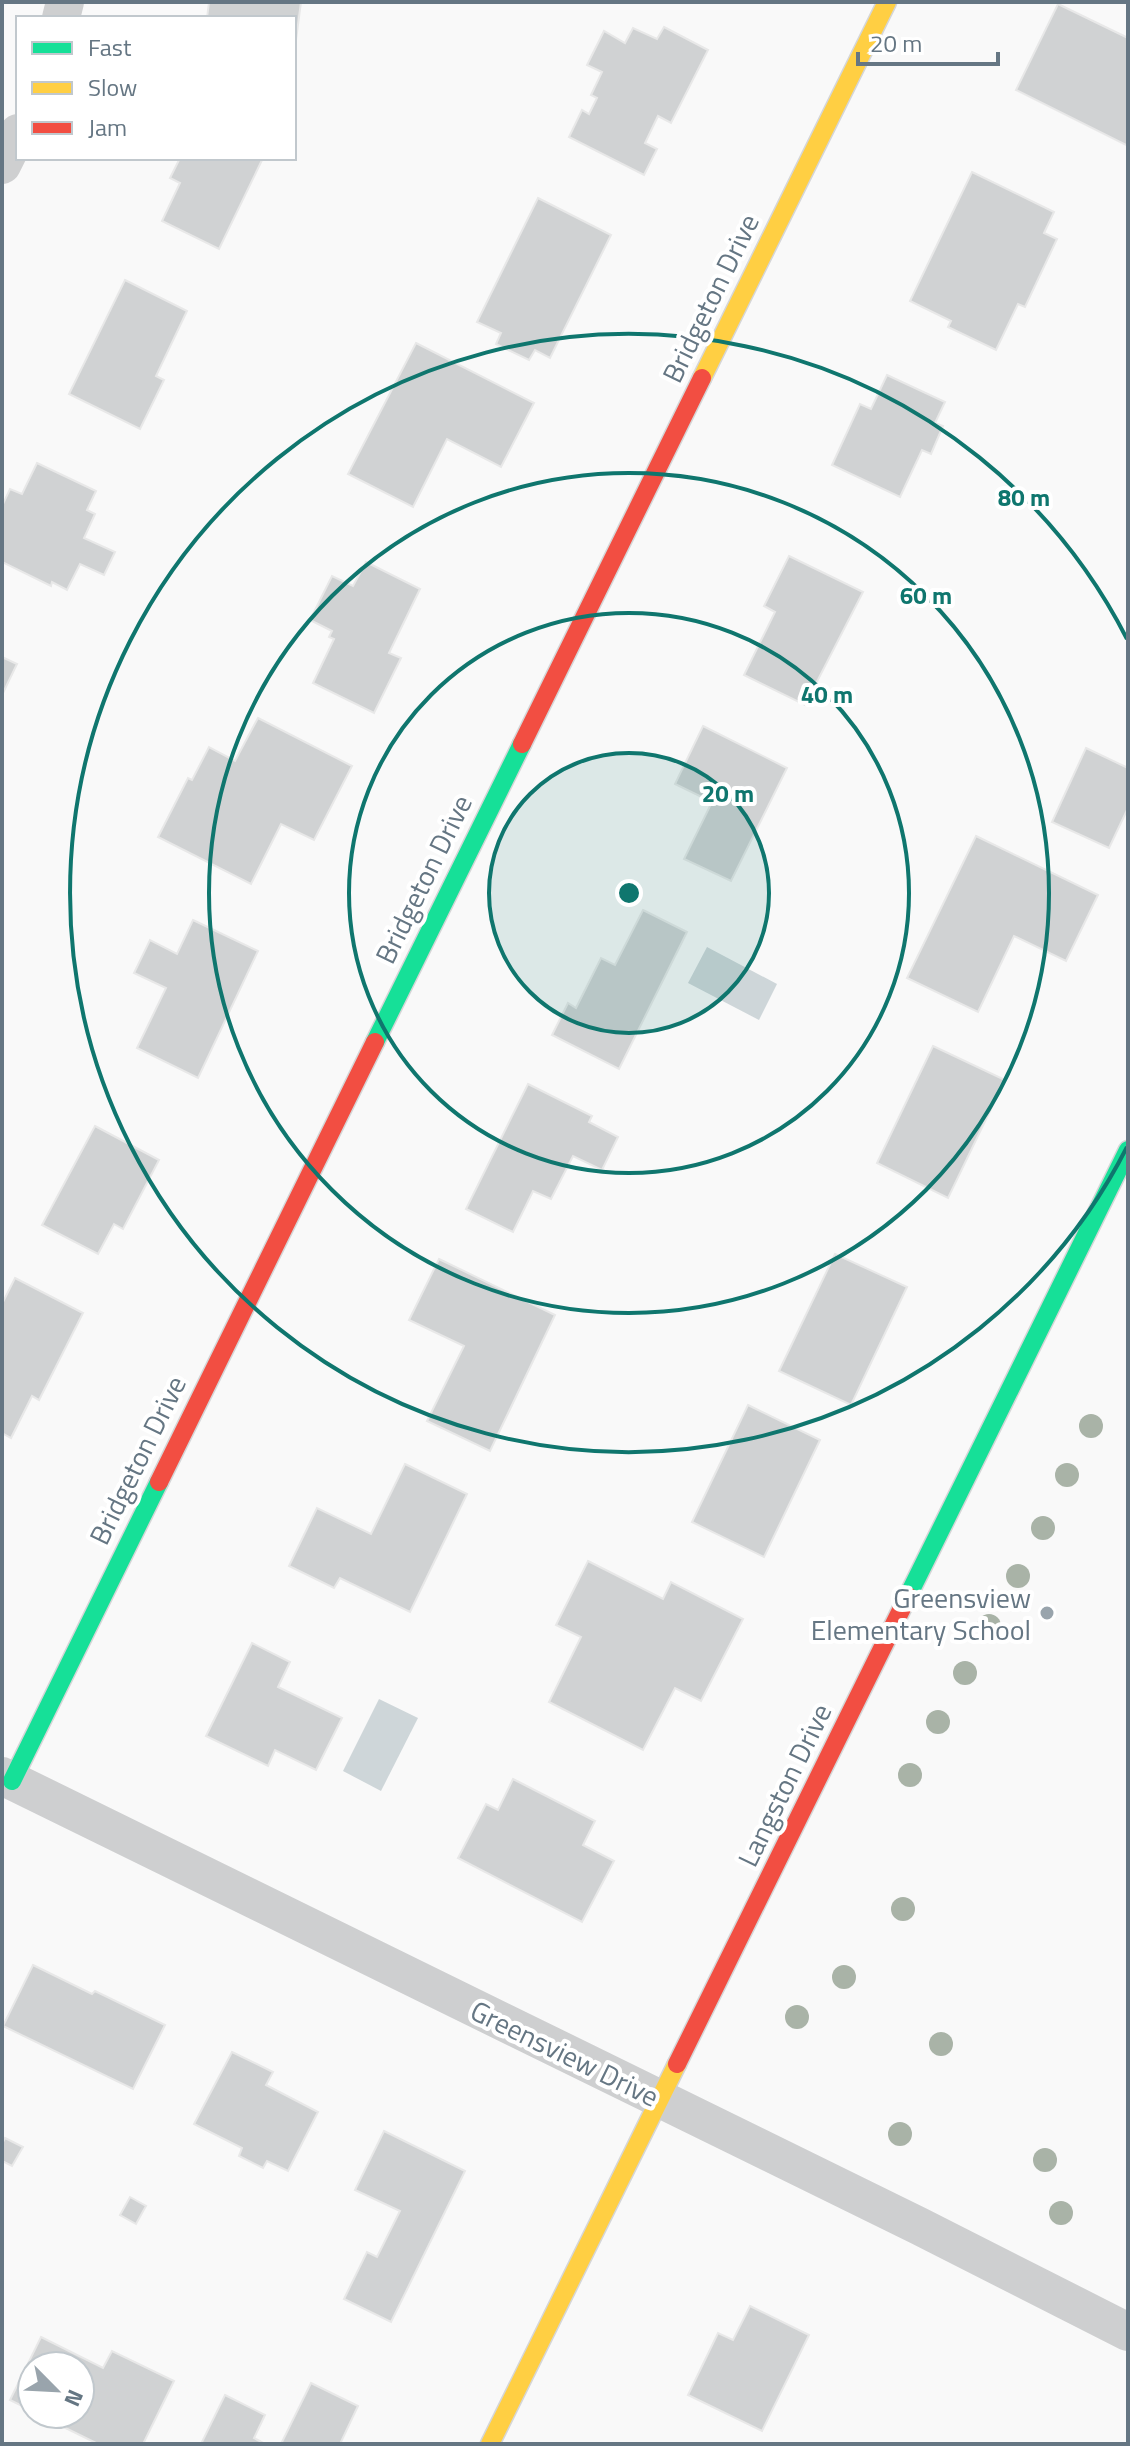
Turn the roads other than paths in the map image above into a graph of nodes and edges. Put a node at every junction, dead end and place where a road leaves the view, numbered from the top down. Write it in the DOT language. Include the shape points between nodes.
graph roads {
  1 [pos="887,2"];
  2 [pos="16,137"];
  3 [pos="2,165"];
  4 [pos="1128,1150"];
  5 [pos="7,1779"];
  6 [pos="660,2101"];
  7 [pos="1128,2332"];
  8 [pos="490,2444"];
  1 -- 5 [label="street, Bridgeton Drive"];
  2 -- 3 [label="street"];
  4 -- 6 [label="street, Langston Drive"];
  5 -- 6 [label="street, Greensview Drive"];
  6 -- 7 [label="street, Greensview Drive"];
  6 -- 8 [label="street, Langston Drive"];
}
